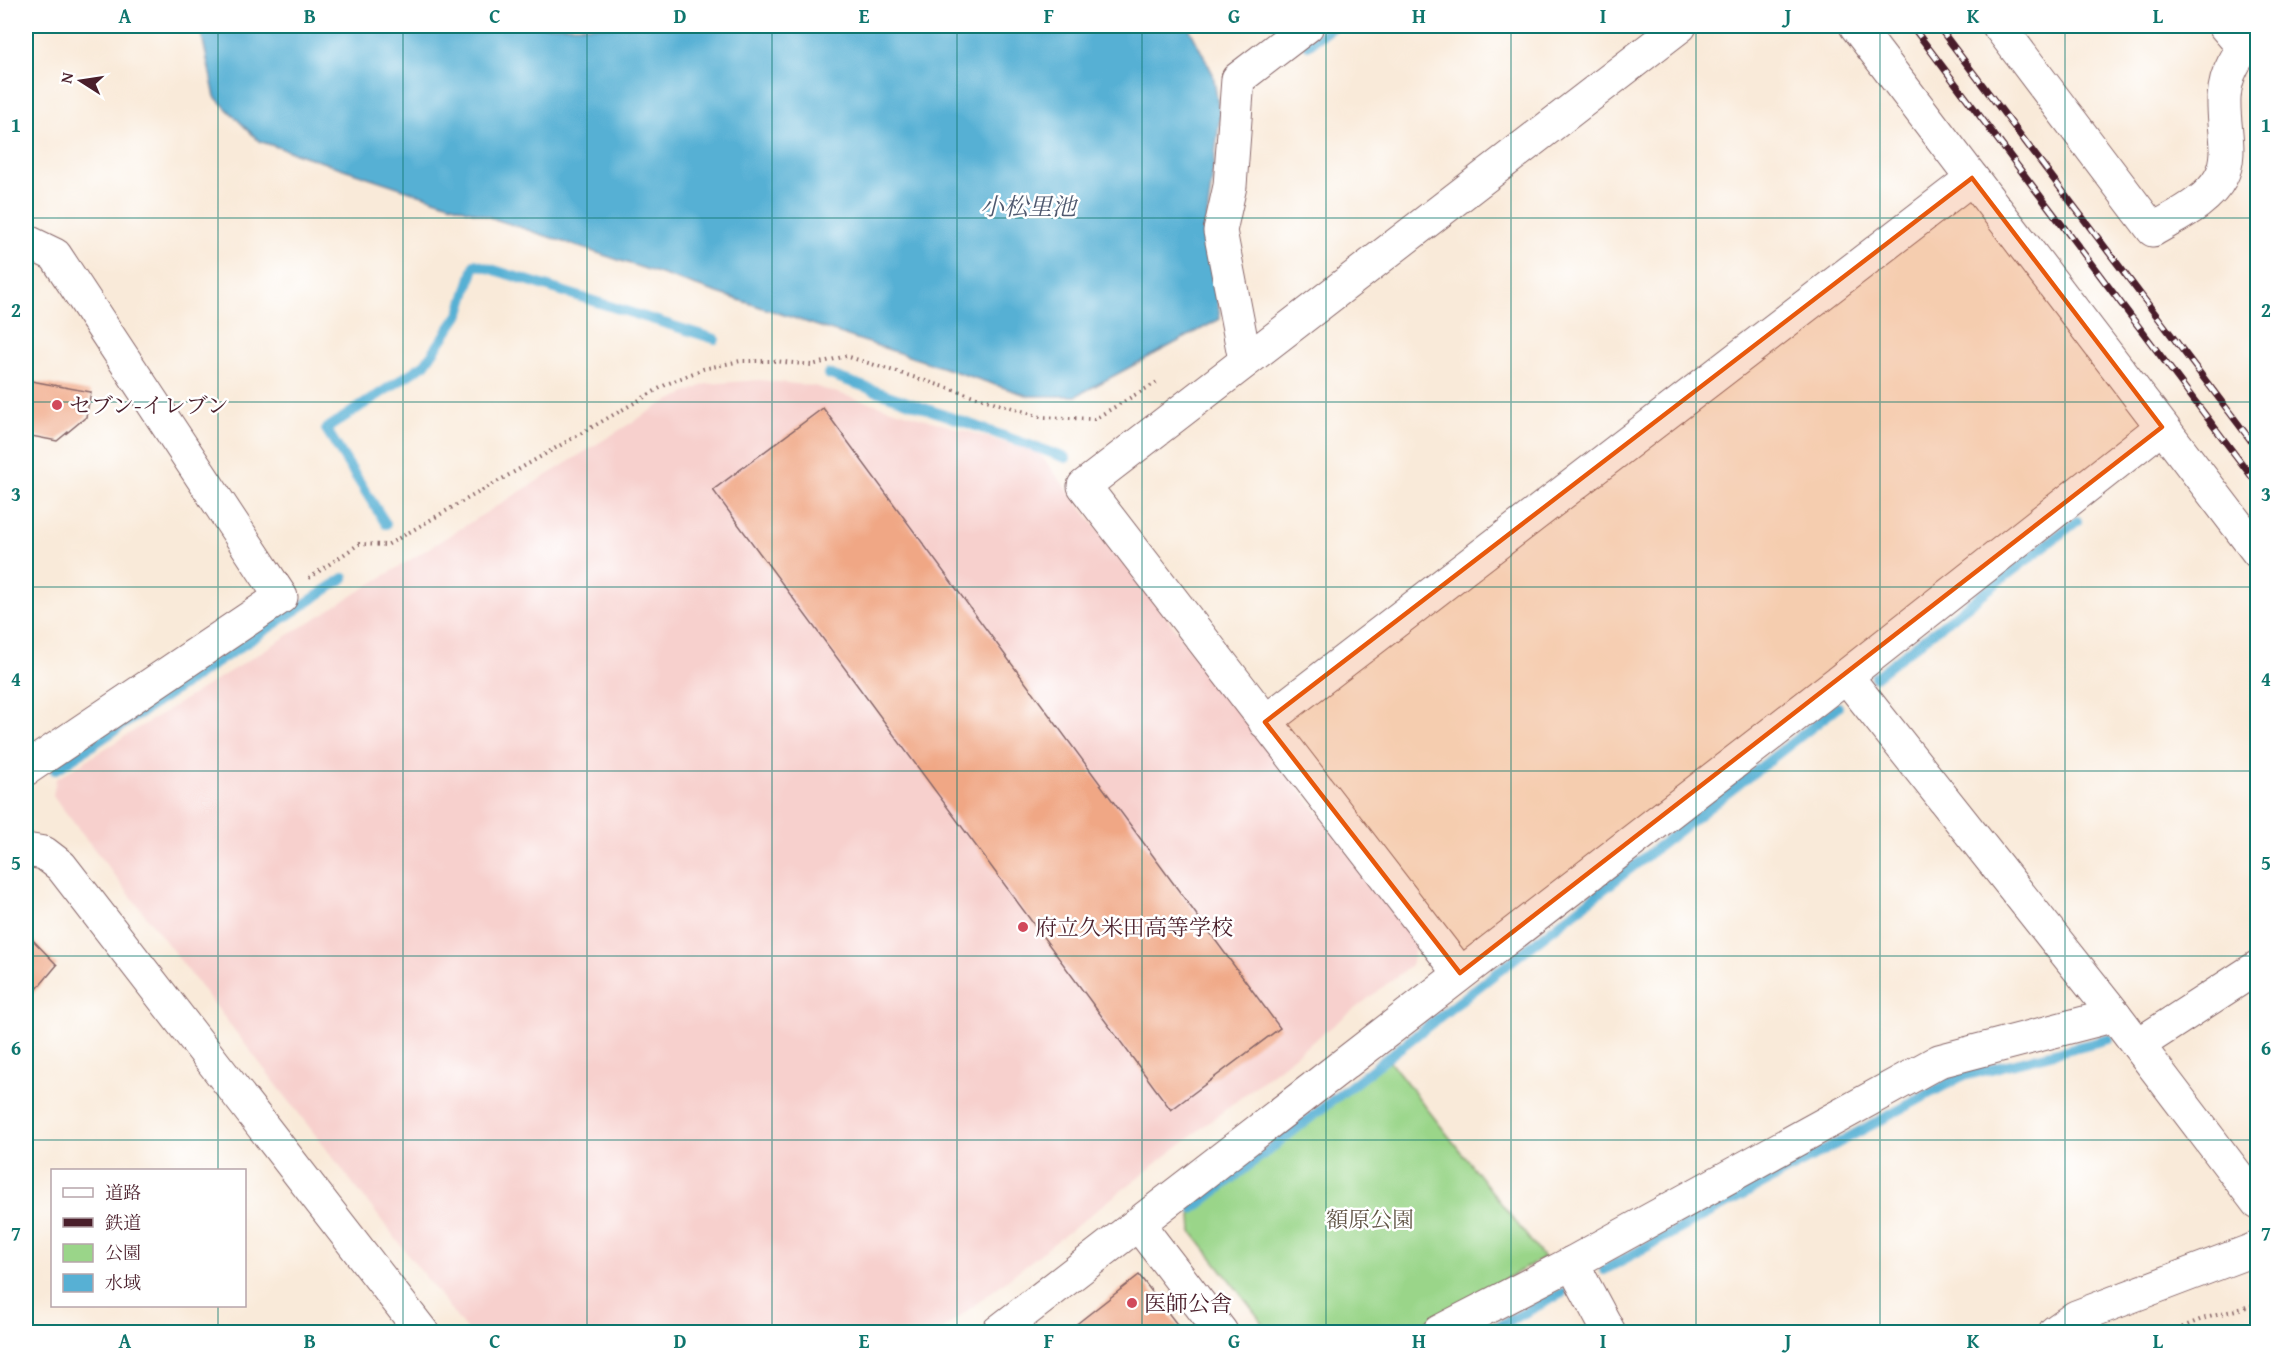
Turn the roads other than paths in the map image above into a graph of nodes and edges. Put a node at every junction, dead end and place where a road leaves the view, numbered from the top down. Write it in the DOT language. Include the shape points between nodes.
graph roads {
  1 [pos="1307,26"];
  2 [pos="1680,26"];
  3 [pos="1856,26"];
  4 [pos="1998,26"];
  5 [pos="2242,37"];
  6 [pos="1972,178"];
  7 [pos="26,241"];
  8 [pos="1245,360"];
  9 [pos="2162,427"];
  10 [pos="2258,552"];
  11 [pos="1846,676"];
  12 [pos="1265,722"];
  13 [pos="26,769"];
  14 [pos="26,850"];
  15 [pos="2258,967"];
  16 [pos="1460,973"];
  17 [pos="2115,1015"];
  18 [pos="2138,1045"];
  19 [pos="2258,1203"];
  20 [pos="1138,1224"];
  21 [pos="2258,1248"];
  22 [pos="1572,1263"];
  23 [pos="422,1332"];
  24 [pos="998,1332"];
  25 [pos="1221,1332"];
  26 [pos="1439,1332"];
  27 [pos="1609,1332"];
  28 [pos="2055,1332"];
  1 -- 8 [label="street" via="1238,79 1230,186 1220,231"];
  2 -- 8 [label="street"];
  3 -- 6 [label="street"];
  4 -- 5 [label="street" via="2153,230 2205,197 2221,177 2228,158 2222,104"];
  6 -- 9 [label="street"];
  6 -- 12 [label="street"];
  7 -- 13 [label="street" via="55,255 281,597"];
  8 -- 12 [label="street" via="1084,486"];
  9 -- 10 [label="street"];
  9 -- 11 [label="street"];
  11 -- 16 [label="street"];
  11 -- 17 [label="street"];
  12 -- 16 [label="street"];
  14 -- 23 [label="street" via="44,853 61,866"];
  15 -- 18 [label="street"];
  16 -- 20 [label="street"];
  17 -- 18 [label="street"];
  17 -- 22 [label="street" via="1938,1061"];
  18 -- 19 [label="street"];
  20 -- 24 [label="street"];
  20 -- 25 [label="street"];
  21 -- 28 [label="street" via="2076,1317"];
  22 -- 26 [label="street"];
  22 -- 27 [label="street"];
}
